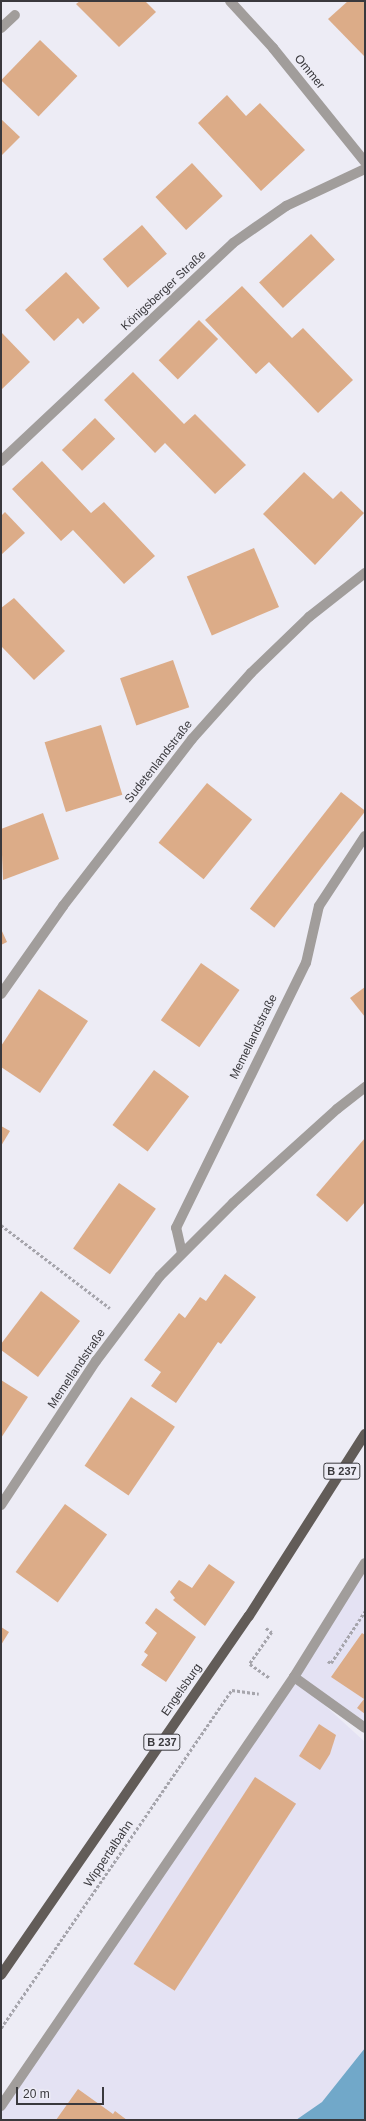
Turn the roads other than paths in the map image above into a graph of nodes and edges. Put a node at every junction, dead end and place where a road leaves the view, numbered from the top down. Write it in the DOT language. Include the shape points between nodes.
graph roads {
  1 [pos="230,1"];
  2 [pos="15,15"];
  3 [pos="1,28"];
  4 [pos="365,162"];
  5 [pos="365,169"];
  6 [pos="1,461"];
  7 [pos="365,573"];
  8 [pos="365,836"];
  9 [pos="1,994"];
  10 [pos="365,1087"];
  11 [pos="182,1253"];
  12 [pos="365,1434"];
  13 [pos="1,1505"];
  14 [pos="365,1562"];
  15 [pos="294,1677"];
  16 [pos="365,1728"];
  17 [pos="1,1975"];
  18 [pos="1,2106"];
  1 -- 4 [label="street, Ommer" via="273,48"];
  2 -- 3 [label="street"];
  5 -- 6 [label="street, Königsberger Straße" via="286,206 233,243"];
  7 -- 9 [label="street, Sudetenlandstraße" via="298,627 251,673 192,740 63,906"];
  8 -- 11 [label="street, Memellandstraße" via="319,906 306,963 179,1221 176,1228"];
  10 -- 11 [label="street, Memellandstraße" via="233,1203"];
  11 -- 13 [label="street, Memellandstraße" via="160,1276 126,1321"];
  12 -- 17 [label="main road, Engelsburg / B 237" via="249,1616"];
  14 -- 15 [label="street"];
  15 -- 16 [label="street"];
  15 -- 18 [label="street"];
}
